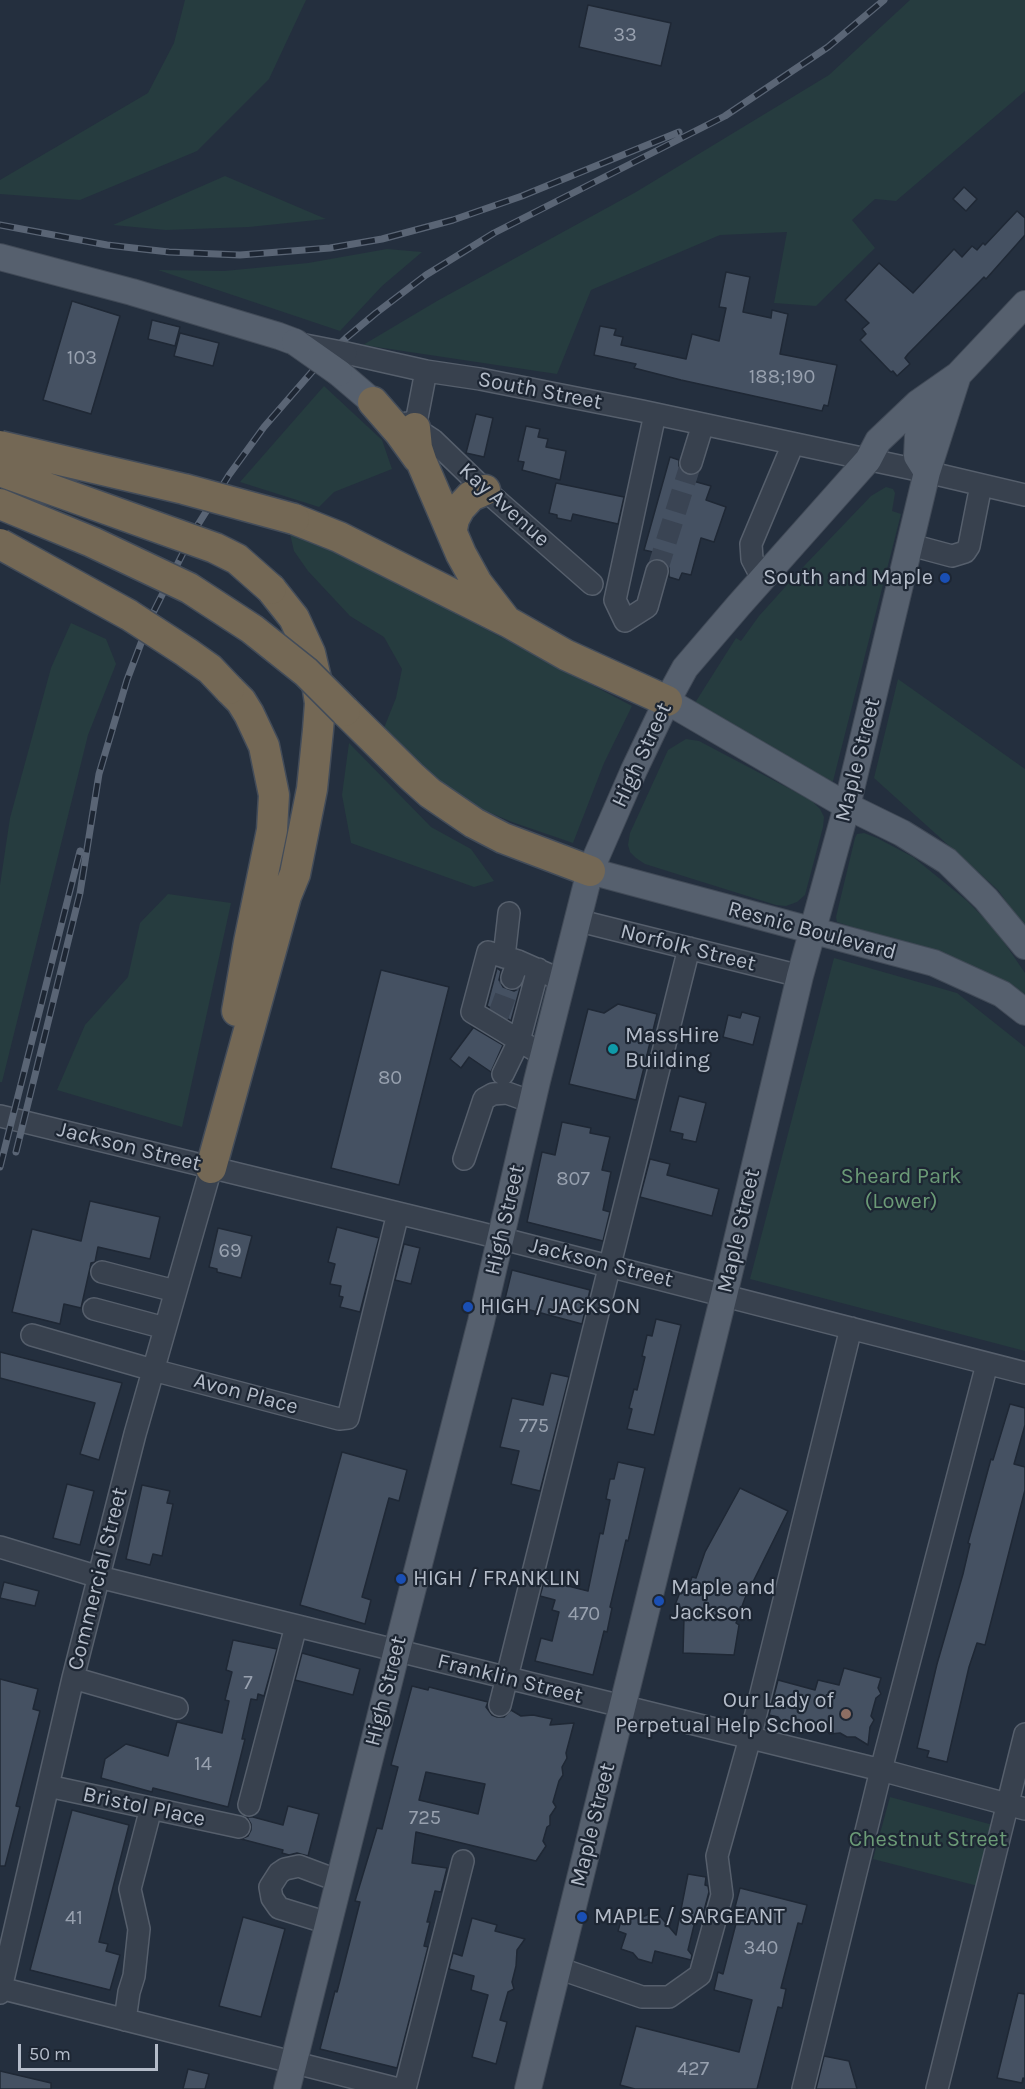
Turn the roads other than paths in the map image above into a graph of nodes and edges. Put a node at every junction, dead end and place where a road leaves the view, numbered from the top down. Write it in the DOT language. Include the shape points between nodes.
graph roads {
  1 [pos="0,257"];
  2 [pos="1025,304"];
  3 [pos="342,363"];
  4 [pos="426,371"];
  5 [pos="958,375"];
  6 [pos="373,402"];
  7 [pos="655,414"];
  8 [pos="703,424"];
  9 [pos="415,428"];
  10 [pos="793,444"];
  11 [pos="0,446"];
  12 [pos="868,460"];
  13 [pos="422,463"];
  14 [pos="691,463"];
  15 [pos="0,471"];
  16 [pos="927,472"];
  17 [pos="981,485"];
  18 [pos="485,490"];
  19 [pos="1025,495"];
  20 [pos="0,504"];
  21 [pos="452,530"];
  22 [pos="0,544"];
  23 [pos="911,545"];
  24 [pos="657,571"];
  25 [pos="762,578"];
  26 [pos="592,584"];
  27 [pos="508,622"];
  28 [pos="667,701"];
  29 [pos="847,806"];
  30 [pos="590,871"];
  31 [pos="509,913"];
  32 [pos="576,920"];
  33 [pos="814,931"];
  34 [pos="1025,946"];
  35 [pos="689,948"];
  36 [pos="518,966"];
  37 [pos="800,976"];
  38 [pos="561,980"];
  39 [pos="1025,1012"];
  40 [pos="519,1041"];
  41 [pos="543,1055"];
  42 [pos="502,1074"];
  43 [pos="532,1102"];
  44 [pos="0,1116"];
  45 [pos="464,1160"];
  46 [pos="211,1168"];
  47 [pos="398,1213"];
  48 [pos="501,1238"];
  49 [pos="610,1266"];
  50 [pos="102,1272"];
  51 [pos="175,1291"];
  52 [pos="724,1295"];
  53 [pos="94,1309"];
  54 [pos="851,1328"];
  55 [pos="165,1329"];
  56 [pos="32,1335"];
  57 [pos="987,1364"];
  58 [pos="153,1370"];
  59 [pos="1025,1373"];
  60 [pos="0,1547"];
  61 [pos="99,1577"];
  62 [pos="296,1626"];
  63 [pos="397,1650"];
  64 [pos="73,1678"];
  65 [pos="506,1678"];
  66 [pos="501,1705"];
  67 [pos="177,1708"];
  68 [pos="622,1708"];
  69 [pos="1025,1734"];
  70 [pos="750,1738"];
  71 [pos="881,1770"];
  72 [pos="48,1786"];
  73 [pos="249,1805"];
  74 [pos="1016,1806"];
  75 [pos="150,1808"];
  76 [pos="239,1827"];
  77 [pos="463,1861"];
  78 [pos="339,1881"];
  79 [pos="328,1923"];
  80 [pos="558,1968"];
  81 [pos="0,1990"];
  82 [pos="124,2020"];
  83 [pos="293,2063"];
  84 [pos="287,2089"];
  85 [pos="399,2089"];
  86 [pos="405,2089"];
  87 [pos="528,2089"];
  88 [pos="803,2089"];
  89 [pos="937,2089"];
  1 -- 3 [label="main road, Kay Avenue, bridge" via="279,336"];
  2 -- 5 [label="main road"];
  3 -- 4 [label="street, South Street"];
  3 -- 6 [label="main road, Kay Avenue"];
  4 -- 7 [label="street, South Street"];
  4 -- 9 [label="street"];
  5 -- 12 [label="main road" via="918,403 878,441"];
  5 -- 16 [label="main road" via="932,406 918,436 917,456"];
  6 -- 9 [label="street, Kay Avenue"];
  6 -- 13 [label="highway"];
  7 -- 8 [label="street, South Street"];
  7 -- 24 [label="street" via="615,600 625,621 647,607"];
  8 -- 10 [label="street, South Street"];
  8 -- 14 [label="street"];
  9 -- 13 [label="highway"];
  9 -- 18 [label="street, Kay Avenue"];
  10 -- 12 [label="street, South Street"];
  10 -- 25 [label="street" via="751,544 752,559"];
  11 -- 27 [label="highway, bridge" via="294,519 339,537"];
  12 -- 16 [label="street, South Street"];
  12 -- 25 [label="main road, High Street"];
  13 -- 21 [label="highway"];
  15 -- 46 [label="highway, bridge" via="215,548 244,564 294,618 310,653 319,693 312,789 295,874"];
  16 -- 17 [label="street, South Street"];
  16 -- 23 [label="main road, Maple Street"];
  17 -- 19 [label="street, South Street"];
  17 -- 23 [label="street" via="965,552 952,556"];
  18 -- 21 [label="highway" via="471,496 460,508"];
  18 -- 26 [label="street, Kay Avenue"];
  20 -- 30 [label="highway, bridge" via="189,588 252,629 306,672 430,793 503,838"];
  21 -- 27 [label="highway" via="477,583"];
  22 -- 46 [label="highway, bridge" via="129,615 210,669 245,708 264,746 272,778 273,812"];
  23 -- 29 [label="main road, Maple Street"];
  25 -- 28 [label="main road, High Street" via="685,668"];
  27 -- 28 [label="highway" via="566,655"];
  28 -- 29 [label="main road"];
  28 -- 30 [label="main road, High Street"];
  29 -- 33 [label="main road, Maple Street"];
  29 -- 34 [label="main road" via="947,861 986,899"];
  30 -- 32 [label="main road, High Street"];
  30 -- 33 [label="main road, Resnic Boulevard"];
  31 -- 36 [label="street"];
  32 -- 35 [label="street, Norfolk Street"];
  32 -- 38 [label="main road, High Street"];
  33 -- 37 [label="main road, Maple Street"];
  33 -- 39 [label="main road, Resnic Boulevard" via="934,963 1002,994"];
  35 -- 37 [label="street, Norfolk Street"];
  35 -- 49 [label="street"];
  36 -- 38 [label="street"];
  36 -- 40 [label="street"];
  36 -- 40 [label="street" via="488,952 472,1012 496,1021"];
  37 -- 52 [label="main road, Maple Street"];
  38 -- 41 [label="main road, High Street"];
  40 -- 41 [label="street"];
  40 -- 42 [label="street"];
  41 -- 43 [label="main road, High Street"];
  43 -- 45 [label="street" via="507,1093 484,1099"];
  43 -- 48 [label="main road, High Street"];
  44 -- 46 [label="street, Jackson Street"];
  46 -- 47 [label="street, Jackson Street"];
  46 -- 51 [label="street, Commercial Street"];
  47 -- 48 [label="street, Jackson Street"];
  47 -- 58 [label="street, Avon Place" via="348,1418 339,1419"];
  48 -- 49 [label="street, Jackson Street"];
  48 -- 63 [label="main road, High Street"];
  49 -- 52 [label="street, Jackson Street"];
  49 -- 65 [label="street"];
  50 -- 51 [label="street"];
  51 -- 55 [label="street, Commercial Street"];
  52 -- 54 [label="street, Jackson Street"];
  52 -- 68 [label="main road, Maple Street"];
  53 -- 55 [label="street"];
  54 -- 57 [label="street, Jackson Street"];
  54 -- 70 [label="street"];
  55 -- 58 [label="street, Commercial Street"];
  56 -- 58 [label="street, Avon Place"];
  57 -- 59 [label="street, Jackson Street"];
  57 -- 71 [label="street"];
  58 -- 61 [label="street, Commercial Street"];
  60 -- 61 [label="street, Franklin Street"];
  61 -- 62 [label="street, Franklin Street"];
  61 -- 64 [label="street, Commercial Street"];
  62 -- 63 [label="street, Franklin Street"];
  62 -- 73 [label="street"];
  63 -- 65 [label="street, Franklin Street"];
  63 -- 78 [label="main road, High Street"];
  64 -- 67 [label="street"];
  64 -- 72 [label="street, Commercial Street"];
  65 -- 66 [label="street"];
  65 -- 68 [label="street, Franklin Street"];
  68 -- 70 [label="street, Franklin Street"];
  68 -- 80 [label="main road, Maple Street"];
  69 -- 74 [label="street"];
  70 -- 71 [label="street, Franklin Street"];
  70 -- 80 [label="street" via="717,1856 722,1895 700,1975 669,1997 642,1997"];
  71 -- 74 [label="street, Franklin Street"];
  71 -- 88 [label="street"];
  72 -- 75 [label="street, Bristol Place"];
  72 -- 81 [label="street, Commercial Street"];
  74 -- 89 [label="street"];
  75 -- 76 [label="street, Bristol Place"];
  75 -- 82 [label="street" via="130,1889 139,1929"];
  77 -- 86 [label="street"];
  78 -- 79 [label="main road, High Street"];
  78 -- 79 [label="street" via="299,1866 279,1873 270,1887 274,1904 279,1908"];
  79 -- 83 [label="main road, High Street"];
  80 -- 87 [label="main road, Maple Street"];
  81 -- 82 [label="street"];
  82 -- 83 [label="street"];
  83 -- 84 [label="main road, High Street"];
  83 -- 85 [label="street"];
}
